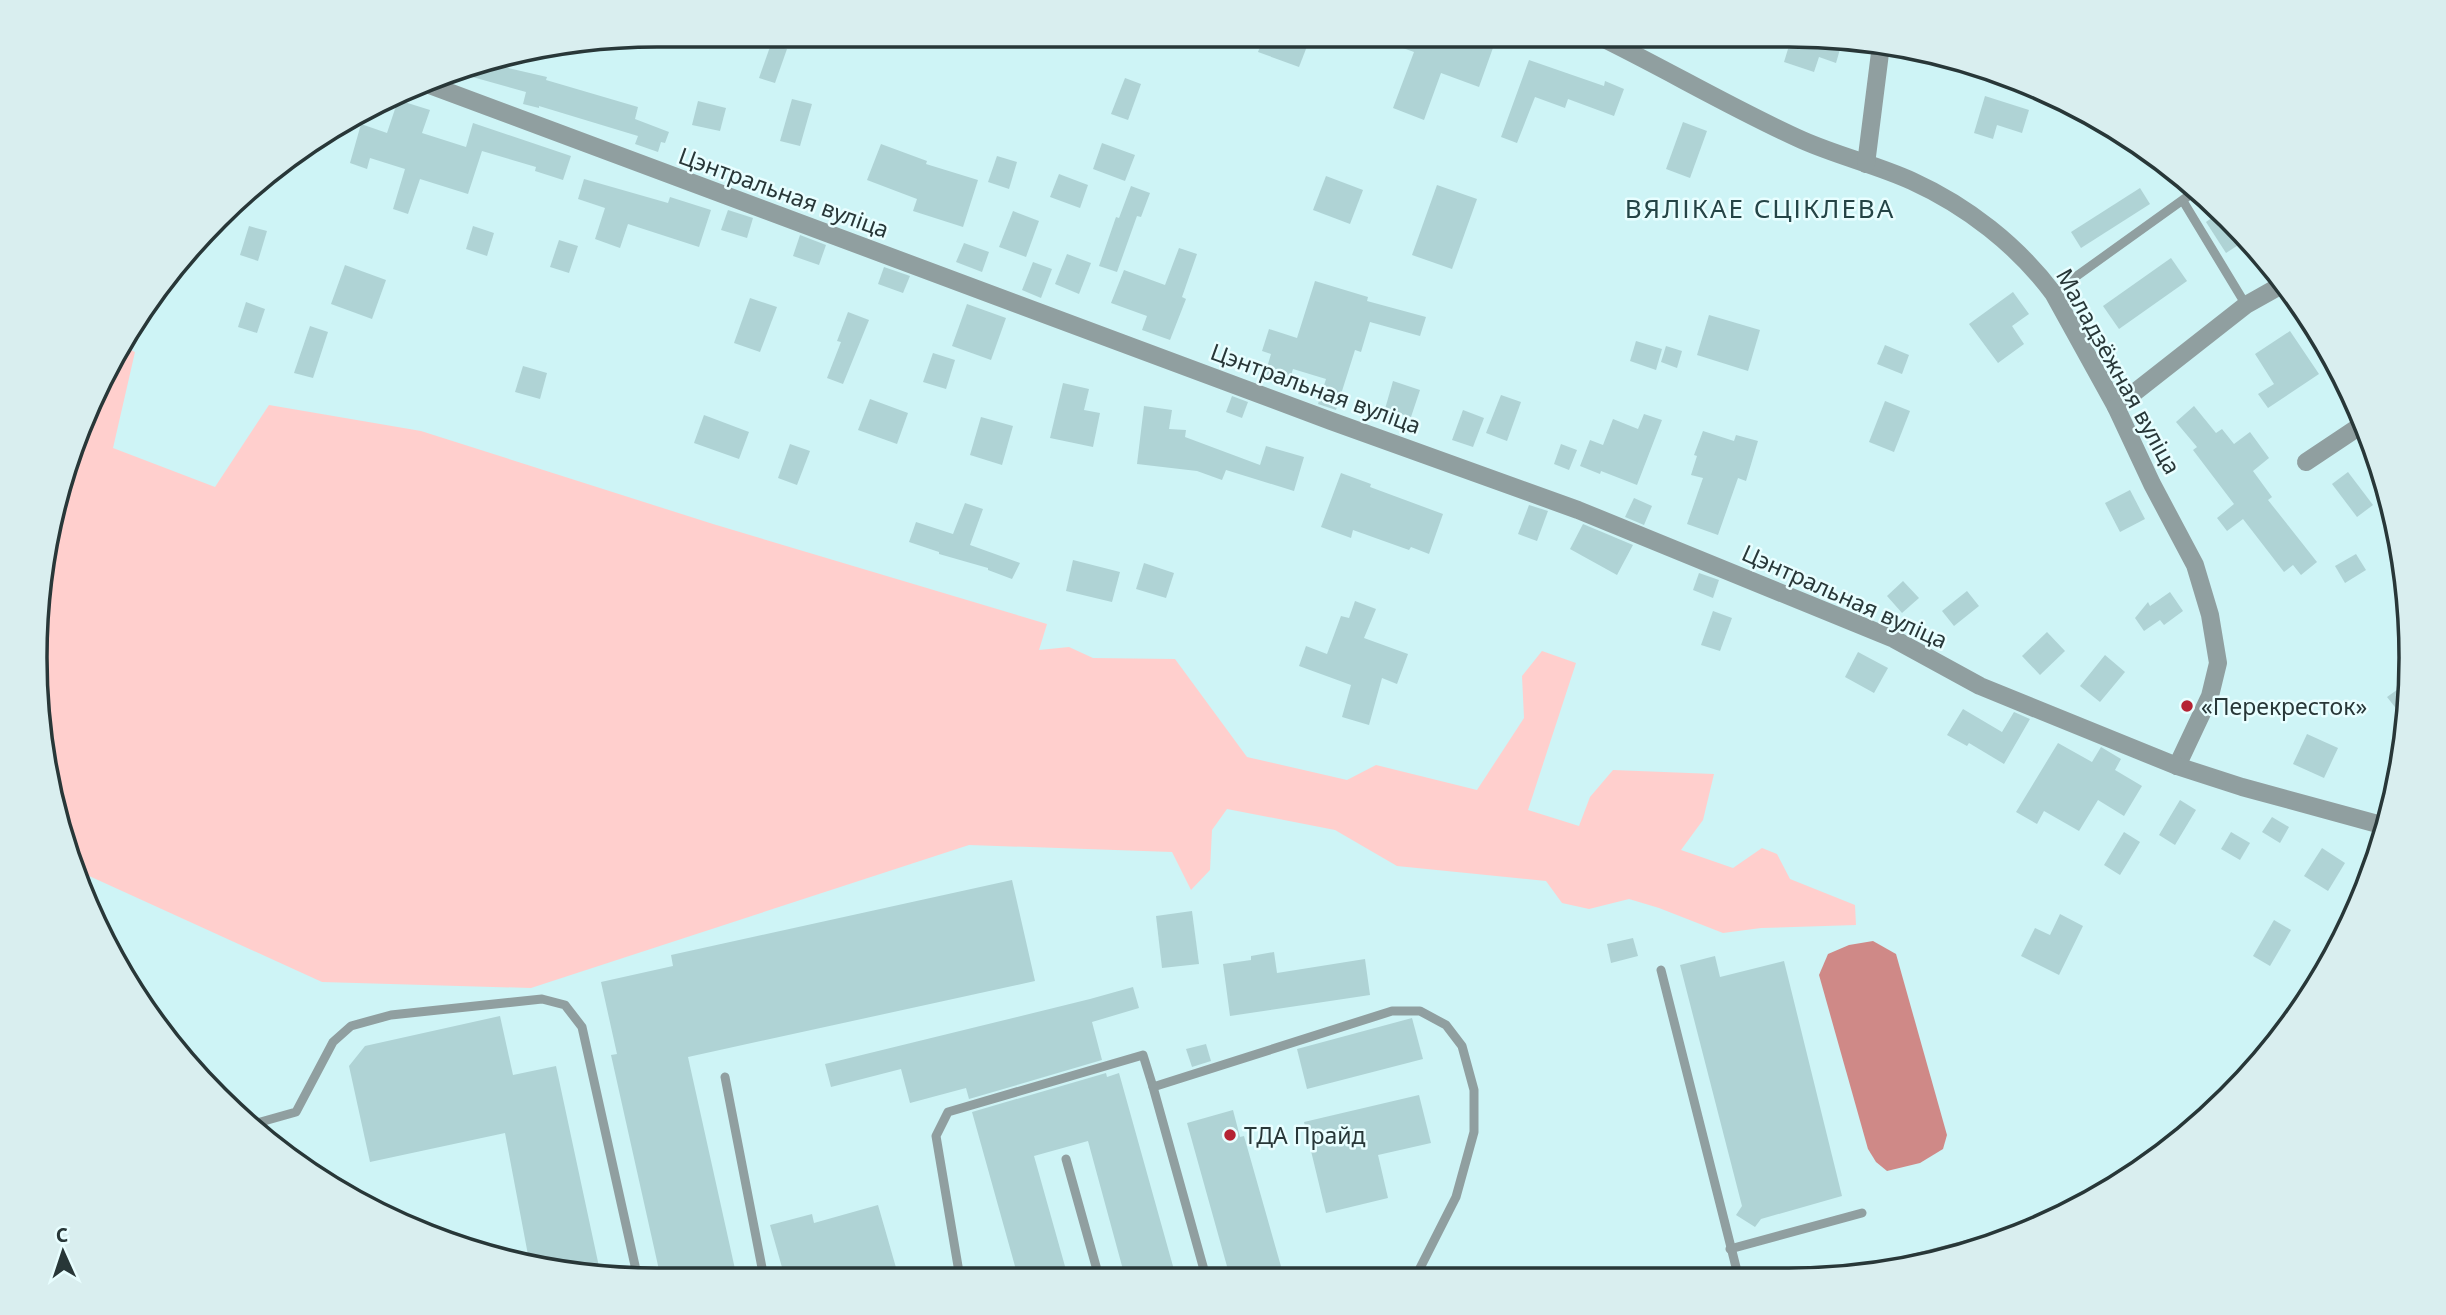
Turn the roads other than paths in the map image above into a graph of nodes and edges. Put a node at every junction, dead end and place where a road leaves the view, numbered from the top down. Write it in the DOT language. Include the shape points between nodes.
graph roads {
  1 [pos="1620,47"];
  2 [pos="1880,54"];
  3 [pos="439,88"];
  4 [pos="1866,164"];
  5 [pos="2188,197"];
  6 [pos="2183,201"];
  7 [pos="2275,289"];
  8 [pos="2053,293"];
  9 [pos="2246,306"];
  10 [pos="2116,407"];
  11 [pos="2354,430"];
  12 [pos="2306,462"];
  13 [pos="2177,766"];
  14 [pos="2375,823"];
  15 [pos="1661,970"];
  16 [pos="725,1077"];
  17 [pos="1153,1087"];
  18 [pos="262,1122"];
  19 [pos="1066,1160"];
  20 [pos="1862,1213"];
  21 [pos="1730,1249"];
  22 [pos="635,1267"];
  23 [pos="762,1268"];
  24 [pos="959,1268"];
  25 [pos="1096,1268"];
  26 [pos="1203,1268"];
  27 [pos="1420,1268"];
  28 [pos="1736,1268"];
  1 -- 4 [label="street, Маладзёжная вуліца" via="1803,140"];
  2 -- 4 [label="street"];
  3 -- 13 [label="street, Цэнтральная вуліца" via="1578,510 1894,639 1980,686"];
  4 -- 8 [label="street, Маладзёжная вуліца" via="1911,180 1984,224 2026,261"];
  5 -- 6 [label="lane"];
  6 -- 8 [label="lane"];
  6 -- 9 [label="lane"];
  7 -- 9 [label="street"];
  8 -- 10 [label="street, Маладзёжная вуліца"];
  9 -- 10 [label="street"];
  10 -- 13 [label="street, Маладзёжная вуліца" via="2196,565 2212,627 2218,663 2210,696"];
  11 -- 12 [label="street"];
  13 -- 14 [label="street, Цэнтральная вуліца"];
  15 -- 21 [label="lane"];
  16 -- 23 [label="lane"];
  17 -- 24 [label="lane" via="1143,1055 948,1112 936,1136"];
  17 -- 26 [label="lane"];
  17 -- 27 [label="lane" via="1392,1012 1420,1011 1446,1025 1462,1046 1474,1090 1474,1132 1456,1197"];
  18 -- 22 [label="lane" via="296,1112 333,1042 351,1026 391,1015 542,999 565,1005 582,1027"];
  19 -- 25 [label="lane"];
  20 -- 21 [label="lane"];
  21 -- 28 [label="lane"];
}
